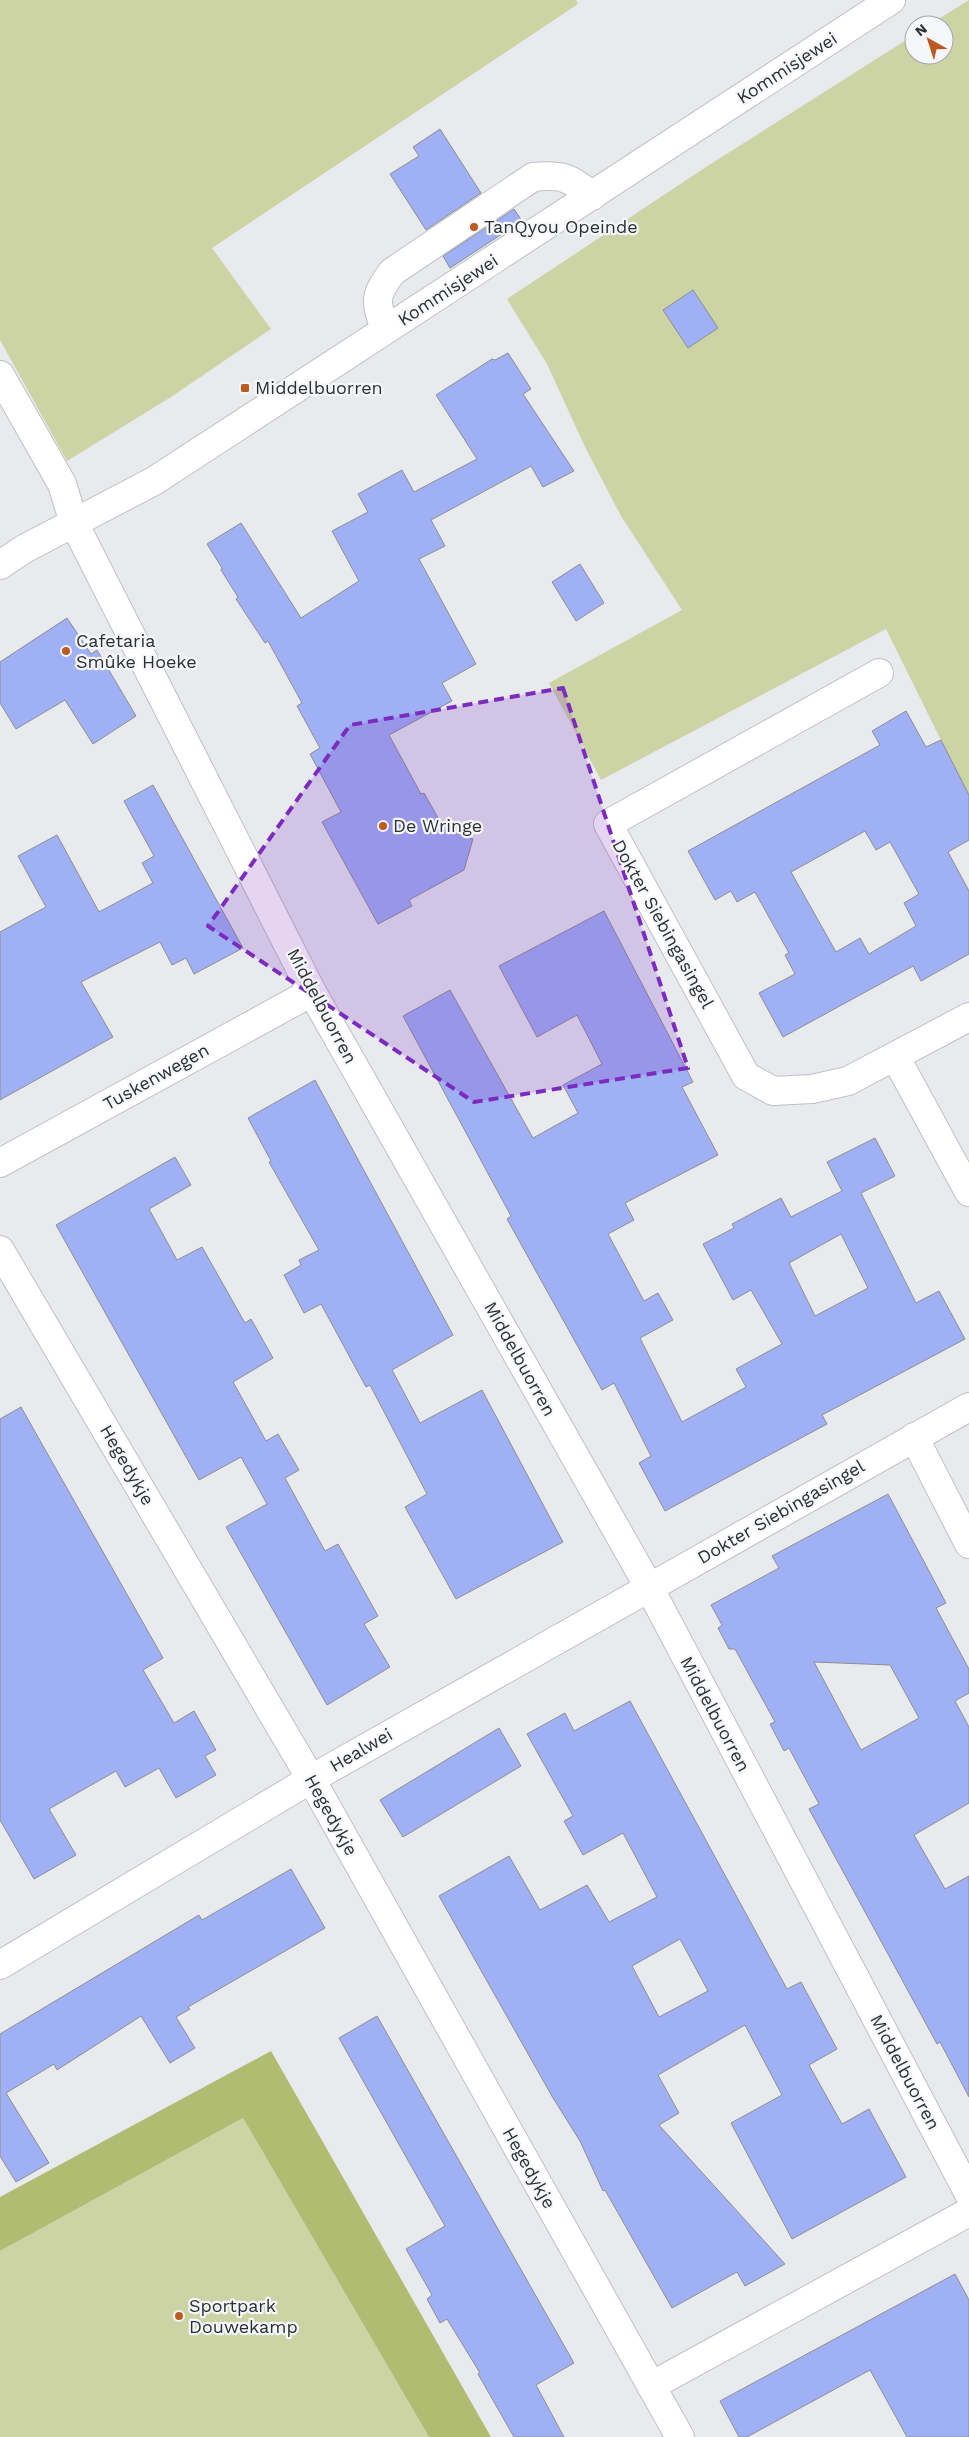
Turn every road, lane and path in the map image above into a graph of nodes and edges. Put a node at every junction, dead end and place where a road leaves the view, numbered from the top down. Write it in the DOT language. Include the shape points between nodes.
graph roads {
  1 [pos="891,0"];
  2 [pos="592,196"];
  3 [pos="385,330"];
  4 [pos="0,375"];
  5 [pos="74,523"];
  6 [pos="0,565"];
  7 [pos="878,674"];
  8 [pos="312,992"];
  9 [pos="969,1017"];
  10 [pos="896,1058"];
  11 [pos="0,1163"];
  12 [pos="969,1192"];
  13 [pos="0,1250"];
  14 [pos="969,1407"];
  15 [pos="914,1437"];
  16 [pos="969,1544"];
  17 [pos="648,1587"];
  18 [pos="311,1779"];
  19 [pos="1,1963"];
  20 [pos="969,2194"];
  21 [pos="969,2212"];
  22 [pos="651,2386"];
  23 [pos="680,2437"];
  1 -- 2 [label="street, Kommisjewei"];
  2 -- 3 [label="street, Kommisjewei"];
  2 -- 3 [label="street" via="574,181 556,175 533,177 392,272 379,291 377,305"];
  3 -- 5 [label="street, Kommisjewei" via="154,481"];
  4 -- 5 [label="street" via="62,484"];
  5 -- 6 [label="street, Kommisjewei"];
  5 -- 8 [label="street, Middelbuorren"];
  7 -- 10 [label="street, Dokter Siebingasingel" via="608,824 746,1076 773,1091 812,1090 848,1081"];
  8 -- 11 [label="street, Tuskenwegen"];
  8 -- 17 [label="street, Middelbuorren"];
  9 -- 10 [label="street, Dokter Siebingasingel"];
  10 -- 12 [label="street"];
  13 -- 18 [label="street, Hegedykje"];
  14 -- 15 [label="street, Dokter Siebingasingel"];
  15 -- 16 [label="street"];
  15 -- 17 [label="street, Dokter Siebingasingel"];
  17 -- 18 [label="street, Healwei"];
  17 -- 20 [label="street, Middelbuorren"];
  18 -- 19 [label="street, Healwei"];
  18 -- 22 [label="street, Hegedykje"];
  21 -- 22 [label="street"];
  22 -- 23 [label="street, Hegedykje"];
}
